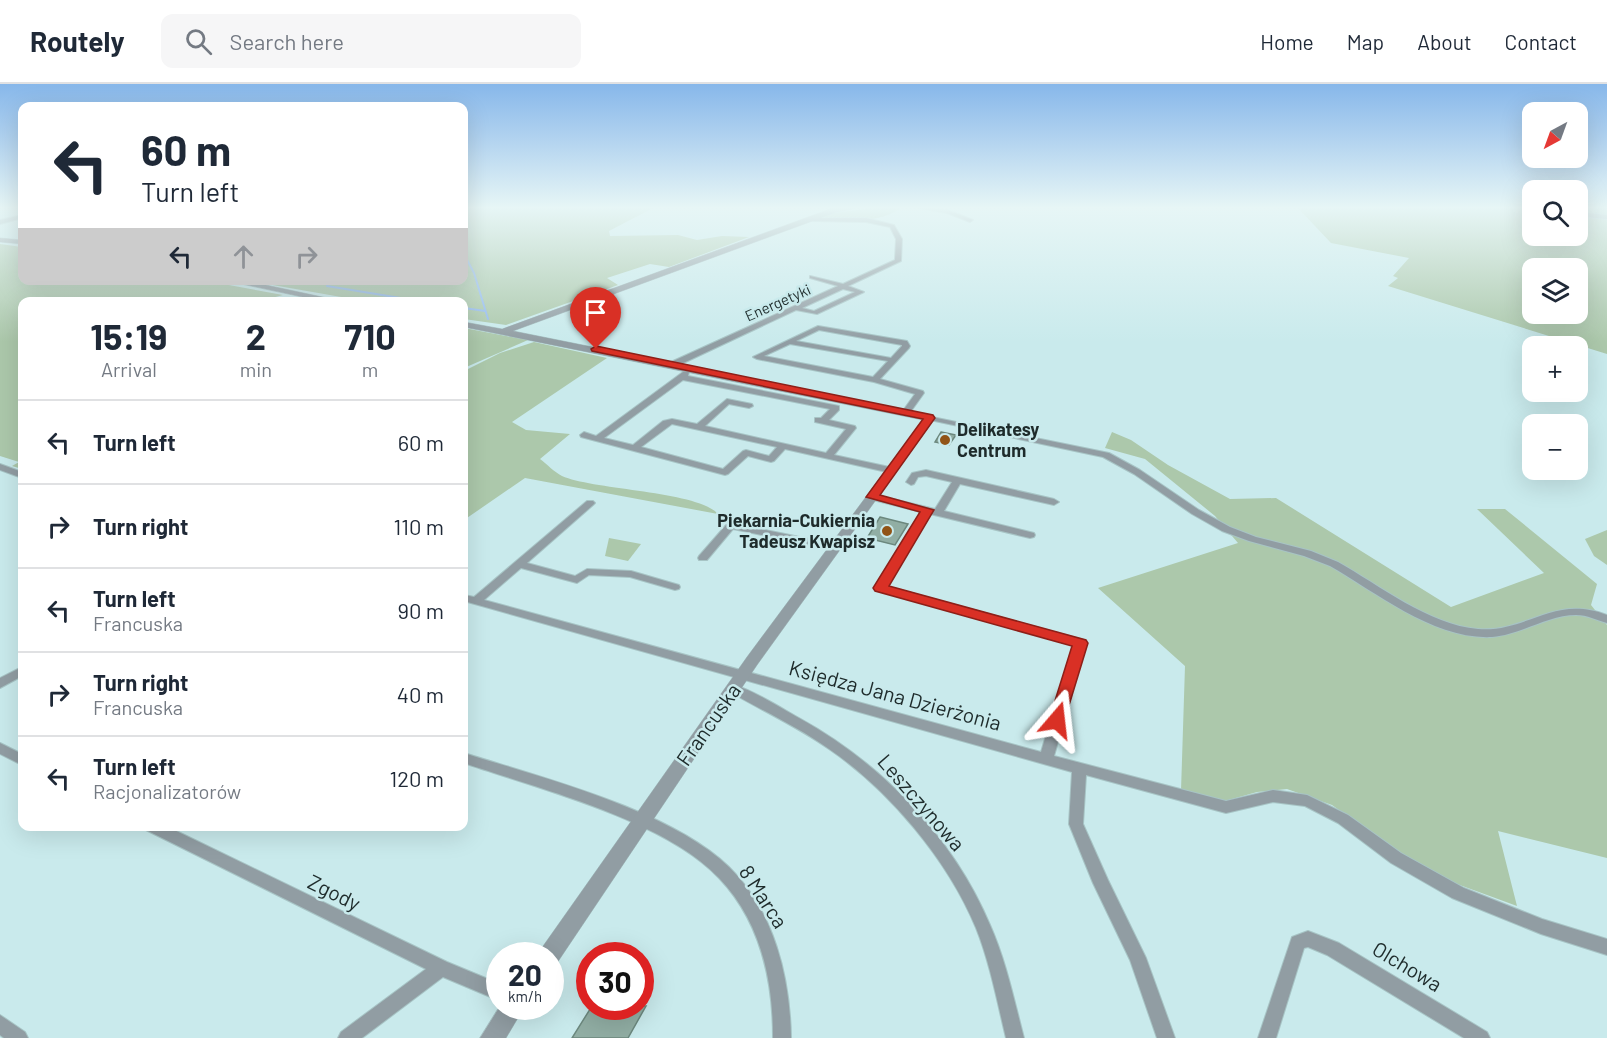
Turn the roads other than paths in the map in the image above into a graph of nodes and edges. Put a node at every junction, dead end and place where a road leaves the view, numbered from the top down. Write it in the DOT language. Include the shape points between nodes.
graph roads {
  1 [pos="720,253"];
  2 [pos="899,253"];
  3 [pos="812,277"];
  4 [pos="253,285"];
  5 [pos="846,287"];
  6 [pos="316,297"];
  7 [pos="799,309"];
  8 [pos="468,325"];
  9 [pos="505,331"];
  10 [pos="789,342"];
  11 [pos="893,360"];
  12 [pos="674,364"];
  13 [pos="693,368"];
  14 [pos="682,376"];
  15 [pos="875,380"];
  16 [pos="749,406"];
  17 [pos="906,412"];
  18 [pos="930,418"];
  19 [pos="699,427"];
  20 [pos="584,435"];
  21 [pos="597,439"];
  22 [pos="783,446"];
  23 [pos="633,449"];
  24 [pos="828,456"];
  25 [pos="0,467"];
  26 [pos="891,470"];
  27 [pos="18,474"];
  28 [pos="958,480"];
  29 [pos="911,482"];
  30 [pos="872,497"];
  31 [pos="1054,502"];
  32 [pos="590,503"];
  33 [pos="933,511"];
  34 [pos="1030,536"];
  35 [pos="834,547"];
  36 [pos="703,558"];
  37 [pos="519,564"];
  38 [pos="675,587"];
  39 [pos="470,599"];
  40 [pos="1607,619"];
  41 [pos="18,673"];
  42 [pos="738,683"];
  43 [pos="0,684"];
  44 [pos="0,748"];
  45 [pos="18,758"];
  46 [pos="468,759"];
  47 [pos="1046,759"];
  48 [pos="1079,768"];
  49 [pos="642,820"];
  50 [pos="161,831"];
  51 [pos="559,942"];
  52 [pos="1607,946"];
  53 [pos="441,968"];
  54 [pos="486,987"];
  55 [pos="504,1020"];
  56 [pos="0,1024"];
  57 [pos="19,1038"];
  58 [pos="347,1038"];
  59 [pos="492,1038"];
  60 [pos="782,1038"];
  61 [pos="1015,1038"];
  62 [pos="1166,1038"];
  63 [pos="1267,1038"];
  64 [pos="1481,1038"];
  1 -- 9 [label="street"];
  2 -- 5 [label="street, Energetyki" via="892,264"];
  3 -- 5 [label="street"];
  4 -- 6 [label="street"];
  5 -- 7 [label="street, Energetyki"];
  5 -- 7 [label="street" via="861,292 815,313"];
  7 -- 12 [label="street, Energetyki"];
  8 -- 9 [label="street"];
  9 -- 12 [label="street"];
  10 -- 11 [label="street"];
  10 -- 11 [label="street" via="818,328 904,343 906,346"];
  10 -- 15 [label="street" via="757,357"];
  11 -- 15 [label="street"];
  12 -- 13 [label="street"];
  13 -- 14 [label="street"];
  13 -- 17 [label="street"];
  14 -- 21 [label="street"];
  14 -- 24 [label="street" via="836,408 820,421 852,428"];
  15 -- 17 [label="street" via="920,393"];
  16 -- 19 [label="street" via="727,401"];
  17 -- 18 [label="street"];
  18 -- 26 [label="street, Francuska"];
  18 -- 40 [label="street" via="1106,455 1131,466 1217,525 1327,561 1412,611 1454,628 1476,633 1511,632 1565,610 1581,609"];
  19 -- 22 [label="street"];
  19 -- 23 [label="street" via="672,421"];
  20 -- 21 [label="street"];
  21 -- 23 [label="street"];
  22 -- 23 [label="street" via="771,459 746,453 725,472"];
  22 -- 24 [label="street"];
  24 -- 26 [label="street"];
  25 -- 27 [label="street"];
  26 -- 30 [label="street, Francuska"];
  28 -- 29 [label="street" via="926,473 915,475"];
  28 -- 31 [label="street"];
  28 -- 33 [label="street"];
  30 -- 33 [label="street"];
  30 -- 35 [label="street, Francuska"];
  32 -- 37 [label="street"];
  33 -- 34 [label="street"];
  33 -- 47 [label="street" via="880,588 1080,643"];
  35 -- 36 [label="street" via="731,526"];
  35 -- 42 [label="street, Francuska"];
  37 -- 38 [label="street" via="577,580 588,572 631,574"];
  37 -- 39 [label="street"];
  39 -- 42 [label="street, Księdza Jana Dzierżonia"];
  41 -- 43 [label="street"];
  42 -- 47 [label="street, Księdza Jana Dzierżonia"];
  42 -- 49 [label="street, Francuska"];
  42 -- 61 [label="street, Leszczynowa" via="862,766 927,835 977,912 995,961"];
  44 -- 45 [label="street"];
  46 -- 49 [label="street, 8 Marca"];
  47 -- 48 [label="street, Księdza Jana Dzierżonia"];
  48 -- 52 [label="street, Księdza Jana Dzierżonia" via="1226,807 1273,796 1308,801 1458,893 1541,926"];
  48 -- 62 [label="street" via="1076,824 1138,958"];
  49 -- 51 [label="street, Francuska"];
  49 -- 60 [label="street, 8 Marca" via="705,856 732,881 774,954 784,1011"];
  50 -- 53 [label="street, Zgody"];
  53 -- 54 [label="street, Zgody"];
  53 -- 58 [label="street"];
  55 -- 59 [label="street"];
  56 -- 57 [label="street"];
  63 -- 64 [label="street, Olchowa" via="1298,942 1308,939 1333,949"];
}
